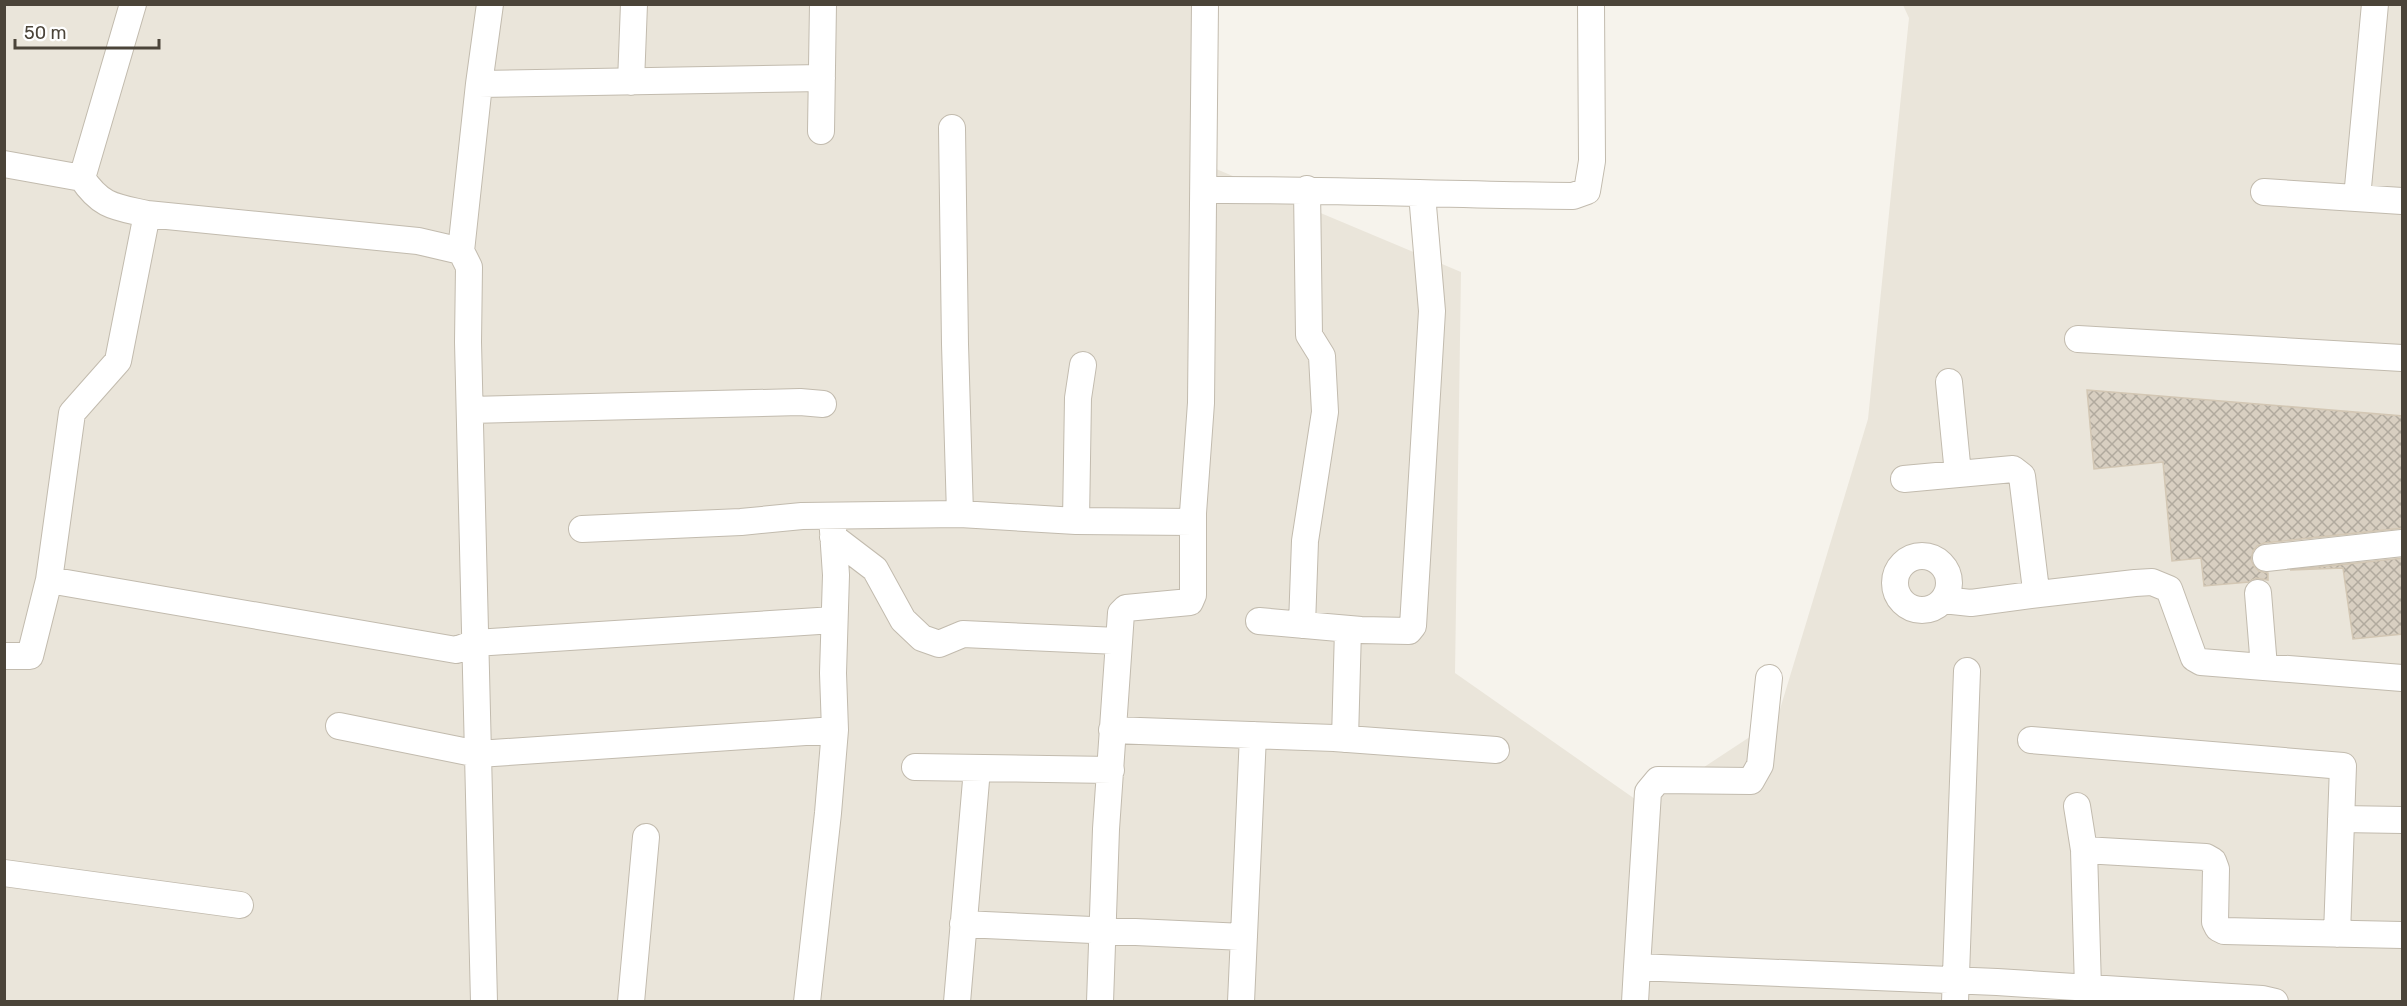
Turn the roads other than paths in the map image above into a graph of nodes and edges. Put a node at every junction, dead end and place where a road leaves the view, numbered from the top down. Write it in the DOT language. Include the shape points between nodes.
graph roads {
  1 [pos="133,4"];
  2 [pos="490,4"];
  3 [pos="634,4"];
  4 [pos="823,4"];
  5 [pos="1205,4"];
  6 [pos="1591,4"];
  7 [pos="2375,4"];
  8 [pos="822,78"];
  9 [pos="631,82"];
  10 [pos="479,84"];
  11 [pos="952,128"];
  12 [pos="821,131"];
  13 [pos="4,164"];
  14 [pos="82,178"];
  15 [pos="1307,189"];
  16 [pos="1204,190"];
  17 [pos="2264,192"];
  18 [pos="1422,195"];
  19 [pos="2357,198"];
  20 [pos="2403,201"];
  21 [pos="147,214"];
  22 [pos="461,251"];
  23 [pos="2078,339"];
  24 [pos="2403,358"];
  25 [pos="1083,365"];
  26 [pos="1949,382"];
  27 [pos="823,404"];
  28 [pos="470,410"];
  29 [pos="1958,474"];
  30 [pos="1904,479"];
  31 [pos="960,514"];
  32 [pos="1076,521"];
  33 [pos="1192,522"];
  34 [pos="833,526"];
  35 [pos="582,529"];
  36 [pos="2403,543"];
  37 [pos="2266,558"];
  38 [pos="49,580"];
  39 [pos="2258,593"];
  40 [pos="2039,594"];
  41 [pos="1943,600"];
  42 [pos="834,620"];
  43 [pos="1259,621"];
  44 [pos="1302,624"];
  45 [pos="1348,628"];
  46 [pos="1118,641"];
  47 [pos="476,643"];
  48 [pos="4,656"];
  49 [pos="2264,667"];
  50 [pos="1967,671"];
  51 [pos="1769,678"];
  52 [pos="2403,678"];
  53 [pos="339,726"];
  54 [pos="835,730"];
  55 [pos="1112,730"];
  56 [pos="1253,735"];
  57 [pos="1345,739"];
  58 [pos="2031,740"];
  59 [pos="1496,750"];
  60 [pos="478,754"];
  61 [pos="915,767"];
  62 [pos="977,769"];
  63 [pos="1111,770"];
  64 [pos="2078,806"];
  65 [pos="2341,819"];
  66 [pos="2403,820"];
  67 [pos="646,837"];
  68 [pos="2084,850"];
  69 [pos="4,873"];
  70 [pos="240,905"];
  71 [pos="963,924"];
  72 [pos="1103,930"];
  73 [pos="2337,934"];
  74 [pos="2403,935"];
  75 [pos="1245,937"];
  76 [pos="1637,967"];
  77 [pos="2088,988"];
  78 [pos="1956,991"];
  79 [pos="484,1002"];
  80 [pos="631,1002"];
  81 [pos="807,1002"];
  82 [pos="957,1002"];
  83 [pos="1100,1002"];
  84 [pos="1241,1002"];
  85 [pos="1635,1002"];
  86 [pos="2275,1002"];
  1 -- 14 [label="street"];
  2 -- 10 [label="street"];
  3 -- 9 [label="street"];
  4 -- 8 [label="street"];
  5 -- 16 [label="street"];
  6 -- 18 [label="street" via="1592,161 1587,191 1573,196"];
  7 -- 19 [label="street"];
  8 -- 9 [label="street"];
  8 -- 12 [label="street"];
  9 -- 10 [label="street"];
  10 -- 22 [label="street"];
  11 -- 31 [label="street"];
  13 -- 14 [label="street"];
  14 -- 21 [label="street" via="109,206"];
  15 -- 16 [label="street"];
  15 -- 18 [label="street"];
  15 -- 44 [label="street" via="1309,335 1322,356 1325,412 1305,541"];
  16 -- 33 [label="street" via="1202,403"];
  17 -- 19 [label="street"];
  18 -- 45 [label="street" via="1432,312 1415,618 1408,631"];
  19 -- 20 [label="street"];
  21 -- 22 [label="street" via="418,241"];
  21 -- 38 [label="street" via="118,361 72,413"];
  22 -- 28 [label="street" via="469,267"];
  23 -- 24 [label="street"];
  25 -- 32 [label="street" via="1078,398"];
  26 -- 29 [label="street"];
  27 -- 28 [label="street"];
  28 -- 47 [label="street"];
  29 -- 30 [label="street"];
  29 -- 40 [label="street" via="2013,469 2022,476"];
  31 -- 32 [label="street"];
  31 -- 34 [label="street"];
  32 -- 33 [label="street"];
  33 -- 46 [label="street" via="1190,602 1126,608 1121,613"];
  34 -- 35 [label="street"];
  34 -- 42 [label="street"];
  34 -- 46 [label="street" via="875,569 903,620 922,638 939,644 963,634"];
  36 -- 37 [label="street"];
  38 -- 47 [label="street" via="456,650"];
  38 -- 48 [label="street" via="30,656"];
  39 -- 49 [label="street"];
  40 -- 41 [label="street" via="1971,603"];
  40 -- 49 [label="street" via="2152,582 2169,589 2194,658 2208,664"];
  42 -- 47 [label="street"];
  42 -- 54 [label="street"];
  43 -- 44 [label="street"];
  44 -- 45 [label="street"];
  45 -- 57 [label="street"];
  46 -- 55 [label="street"];
  47 -- 60 [label="street"];
  49 -- 52 [label="street"];
  50 -- 78 [label="street"];
  51 -- 76 [label="street" via="1761,765 1751,782 1658,780 1648,792"];
  53 -- 60 [label="street"];
  54 -- 60 [label="street"];
  54 -- 81 [label="street"];
  55 -- 56 [label="street"];
  55 -- 63 [label="street"];
  56 -- 57 [label="street"];
  56 -- 75 [label="street"];
  57 -- 59 [label="street"];
  58 -- 65 [label="street" via="2343,766"];
  60 -- 79 [label="street"];
  61 -- 62 [label="street"];
  62 -- 63 [label="street"];
  62 -- 71 [label="street"];
  63 -- 72 [label="street"];
  64 -- 68 [label="street"];
  65 -- 66 [label="street"];
  65 -- 73 [label="street"];
  67 -- 80 [label="street"];
  68 -- 73 [label="street" via="2206,857 2213,861 2215,922 2224,931"];
  68 -- 77 [label="street"];
  69 -- 70 [label="street"];
  71 -- 72 [label="street"];
  71 -- 82 [label="street"];
  72 -- 75 [label="street"];
  72 -- 83 [label="street"];
  73 -- 74 [label="street"];
  75 -- 84 [label="street"];
  76 -- 78 [label="street"];
  76 -- 85 [label="street"];
  77 -- 78 [label="street"];
  77 -- 86 [label="street"];
}
